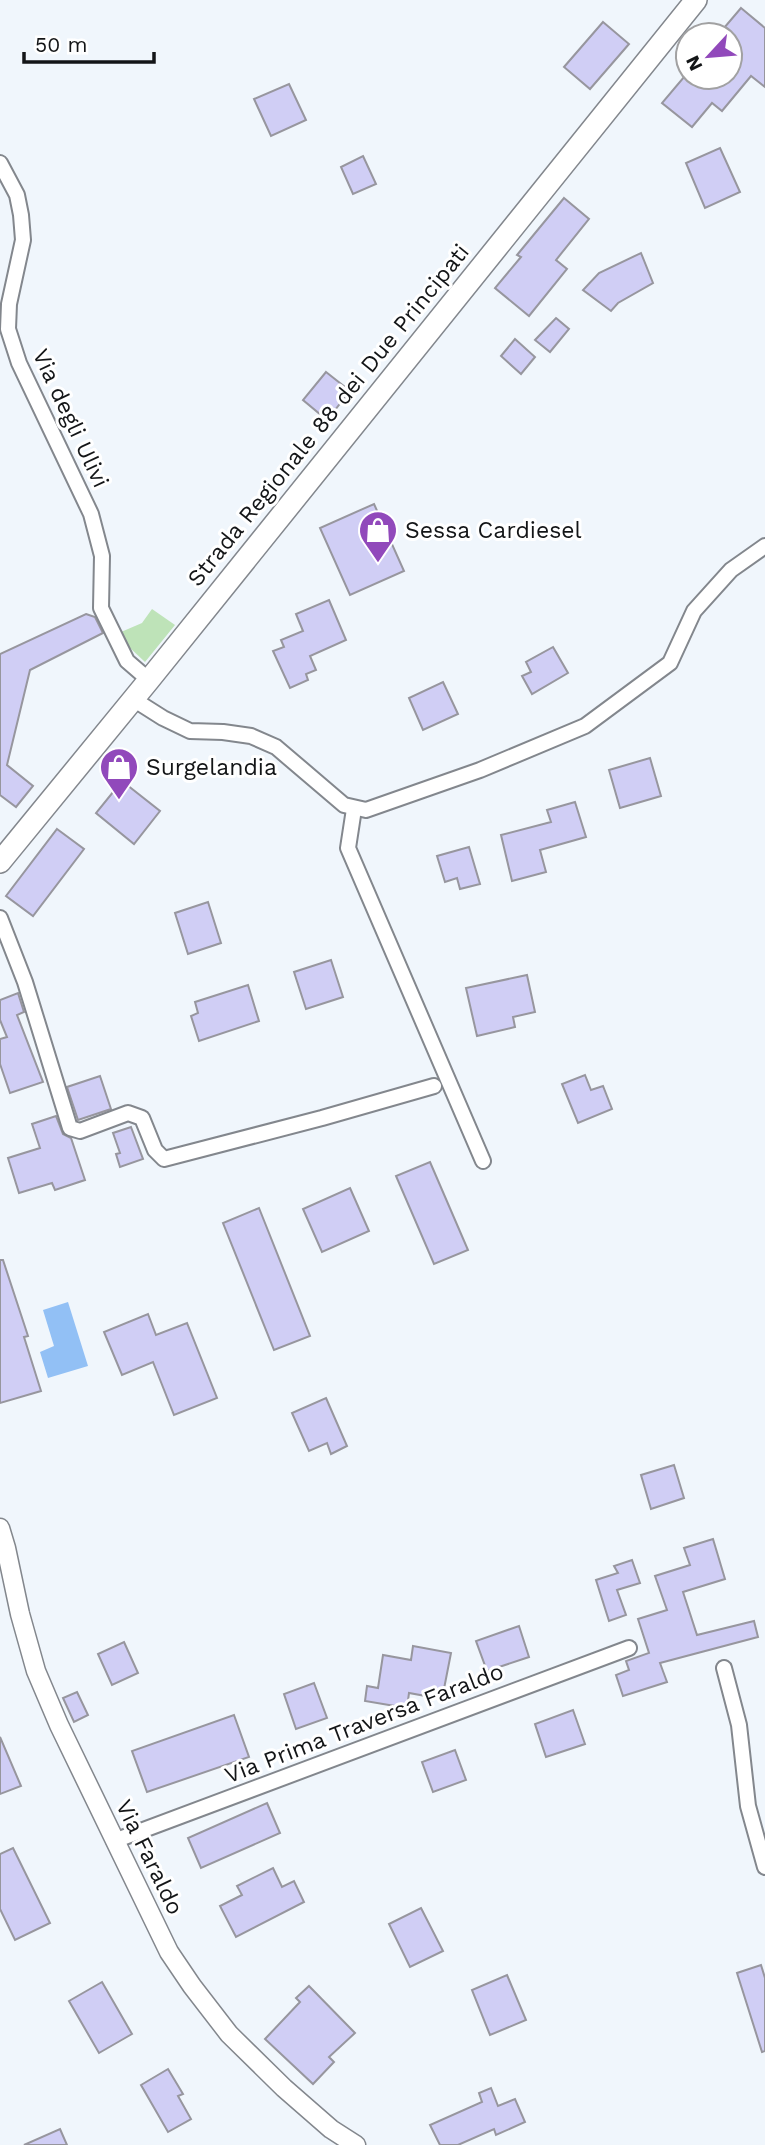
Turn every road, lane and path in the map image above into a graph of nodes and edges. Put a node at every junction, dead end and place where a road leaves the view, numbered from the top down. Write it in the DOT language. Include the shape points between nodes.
graph roads {
  1 [pos="696,0"];
  2 [pos="0,163"];
  3 [pos="765,546"];
  4 [pos="149,680"];
  5 [pos="133,699"];
  6 [pos="354,809"];
  7 [pos="0,862"];
  8 [pos="0,918"];
  9 [pos="434,1086"];
  10 [pos="483,1161"];
  11 [pos="0,1528"];
  12 [pos="629,1648"];
  13 [pos="724,1668"];
  14 [pos="114,1840"];
  15 [pos="765,1867"];
  16 [pos="356,2145"];
  1 -- 4 [label="main road, Strada Regionale 88 dei Due Principati"];
  2 -- 4 [label="street, Via degli Ulivi" via="17,195 23,240 8,329 19,363 91,514 102,556 102,608 127,661"];
  3 -- 6 [label="street" via="731,570 694,611 670,663 585,726 480,770 366,810"];
  4 -- 5 [label="main road, Strada Regionale 88 dei Due Principati"];
  5 -- 6 [label="street" via="190,731 251,736 276,747"];
  5 -- 7 [label="main road, Strada Regionale 88 dei Due Principati"];
  6 -- 10 [label="street" via="348,848"];
  8 -- 9 [label="street" via="29,993 70,1128 80,1131 128,1113 142,1118 155,1150 164,1159"];
  11 -- 14 [label="street, Via Faraldo" via="37,1671"];
  12 -- 14 [label="street, Via Prima Traversa Faraldo"];
  13 -- 15 [label="street" via="739,1725 748,1806"];
  14 -- 16 [label="street, Via Faraldo" via="169,1952 229,2034 284,2088"];
}
